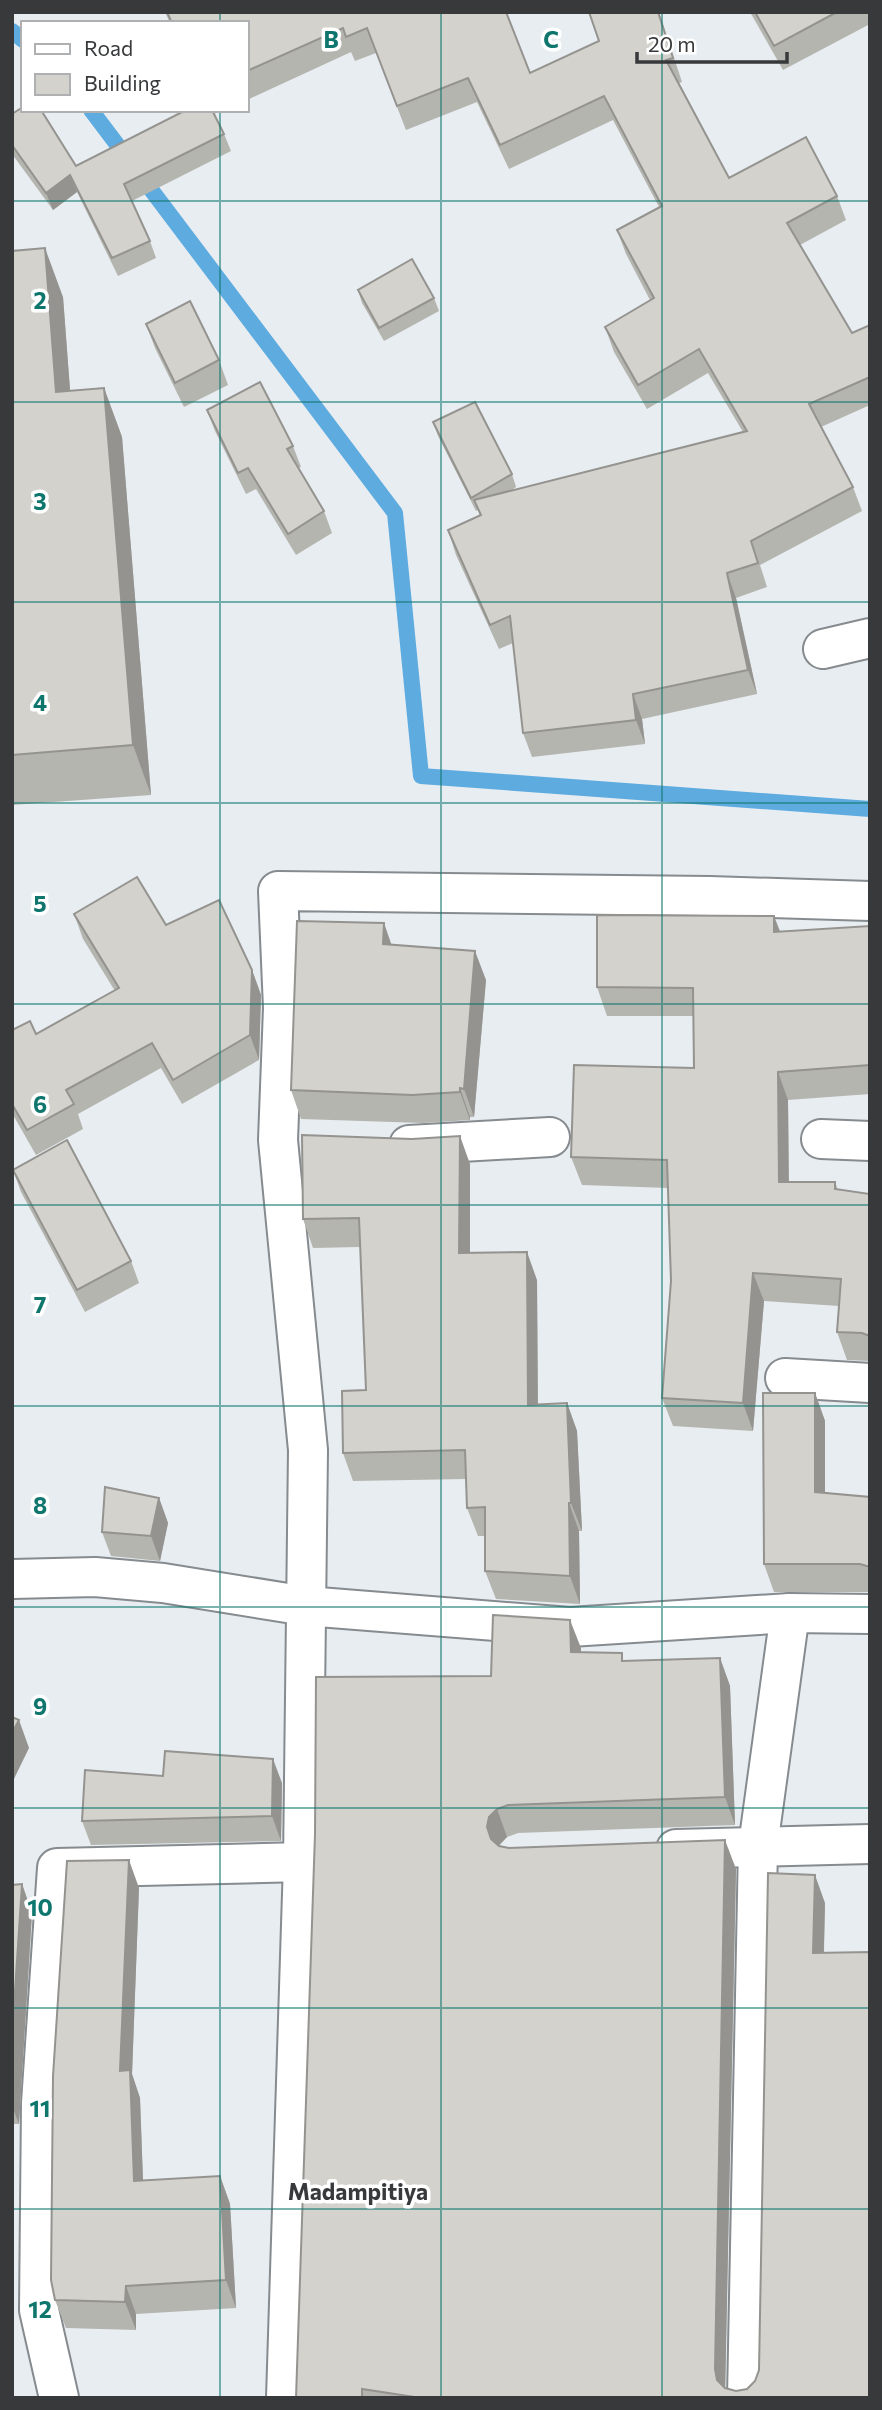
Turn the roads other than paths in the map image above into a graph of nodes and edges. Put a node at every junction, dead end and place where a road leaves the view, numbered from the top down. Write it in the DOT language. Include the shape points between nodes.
graph roads {
  1 [pos="870,638"];
  2 [pos="823,649"];
  3 [pos="870,901"];
  4 [pos="551,1137"];
  5 [pos="821,1139"];
  6 [pos="278,1140"];
  7 [pos="870,1141"];
  8 [pos="318,1142"];
  9 [pos="370,1143"];
  10 [pos="785,1378"];
  11 [pos="870,1383"];
  12 [pos="12,1579"];
  13 [pos="306,1606"];
  14 [pos="790,1613"];
  15 [pos="870,1614"];
  16 [pos="870,1844"];
  17 [pos="758,1846"];
  18 [pos="638,1851"];
  19 [pos="303,1862"];
  20 [pos="59,2398"];
  21 [pos="286,2398"];
  22 [pos="747,2398"];
  1 -- 2 [label="street"];
  3 -- 6 [label="street" via="278,891 283,1008"];
  4 -- 9 [label="street" via="423,1145"];
  5 -- 7 [label="street"];
  6 -- 8 [label="street"];
  6 -- 13 [label="street" via="308,1450"];
  10 -- 11 [label="street"];
  12 -- 13 [label="street" via="95,1577 163,1583"];
  13 -- 14 [label="street" via="570,1627"];
  13 -- 19 [label="street"];
  14 -- 15 [label="street"];
  14 -- 17 [label="street"];
  16 -- 17 [label="street"];
  17 -- 18 [label="street"];
  17 -- 22 [label="street"];
  19 -- 20 [label="street" via="57,1868 40,2103 39,2310"];
  19 -- 21 [label="street"];
}
